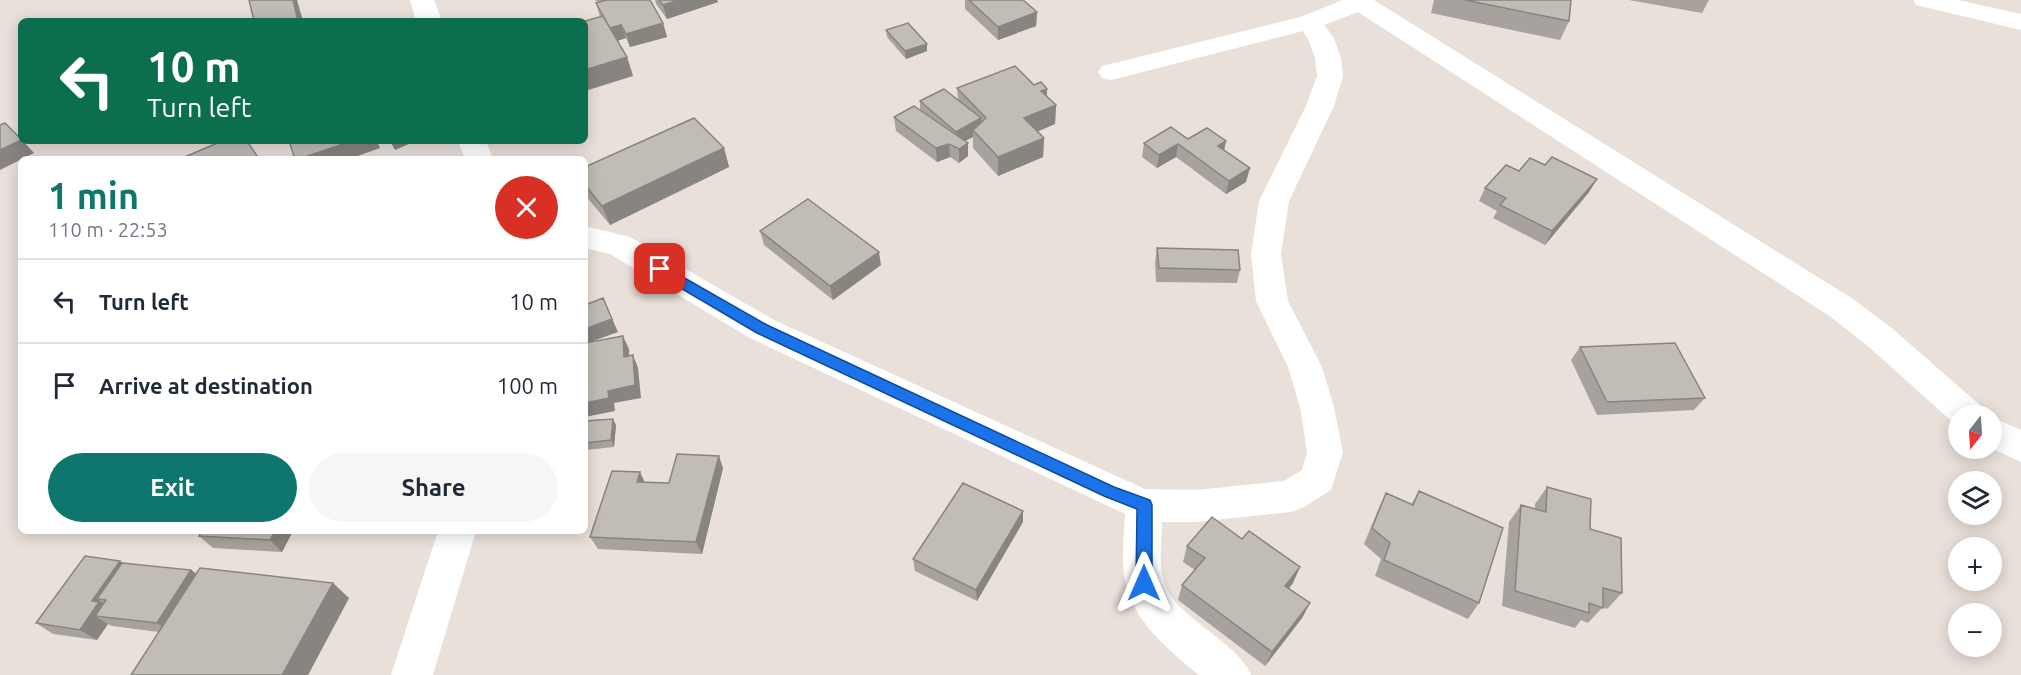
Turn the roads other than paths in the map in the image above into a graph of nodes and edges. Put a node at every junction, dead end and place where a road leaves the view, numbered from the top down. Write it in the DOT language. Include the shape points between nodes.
graph roads {
  1 [pos="422,0"];
  2 [pos="1925,0"];
  3 [pos="1359,1"];
  4 [pos="428,18"];
  5 [pos="1309,22"];
  6 [pos="2021,22"];
  7 [pos="1111,72"];
  8 [pos="588,238"];
  9 [pos="1957,405"];
  10 [pos="2002,437"];
  11 [pos="2021,447"];
  12 [pos="1144,505"];
  13 [pos="456,534"];
  14 [pos="411,675"];
  15 [pos="1230,675"];
  1 -- 4 [label="street"];
  2 -- 6 [label="street"];
  3 -- 5 [label="street"];
  3 -- 9 [label="street" via="1842,308"];
  5 -- 7 [label="street"];
  5 -- 12 [label="street" via="1329,58 1330,76 1320,106 1274,201 1266,254 1272,300 1305,368 1317,407 1325,452 1318,479 1291,496 1196,506"];
  8 -- 12 [label="street" via="619,245 762,329"];
  10 -- 11 [label="street"];
  12 -- 15 [label="street" via="1144,583 1160,609"];
  13 -- 14 [label="street"];
}
